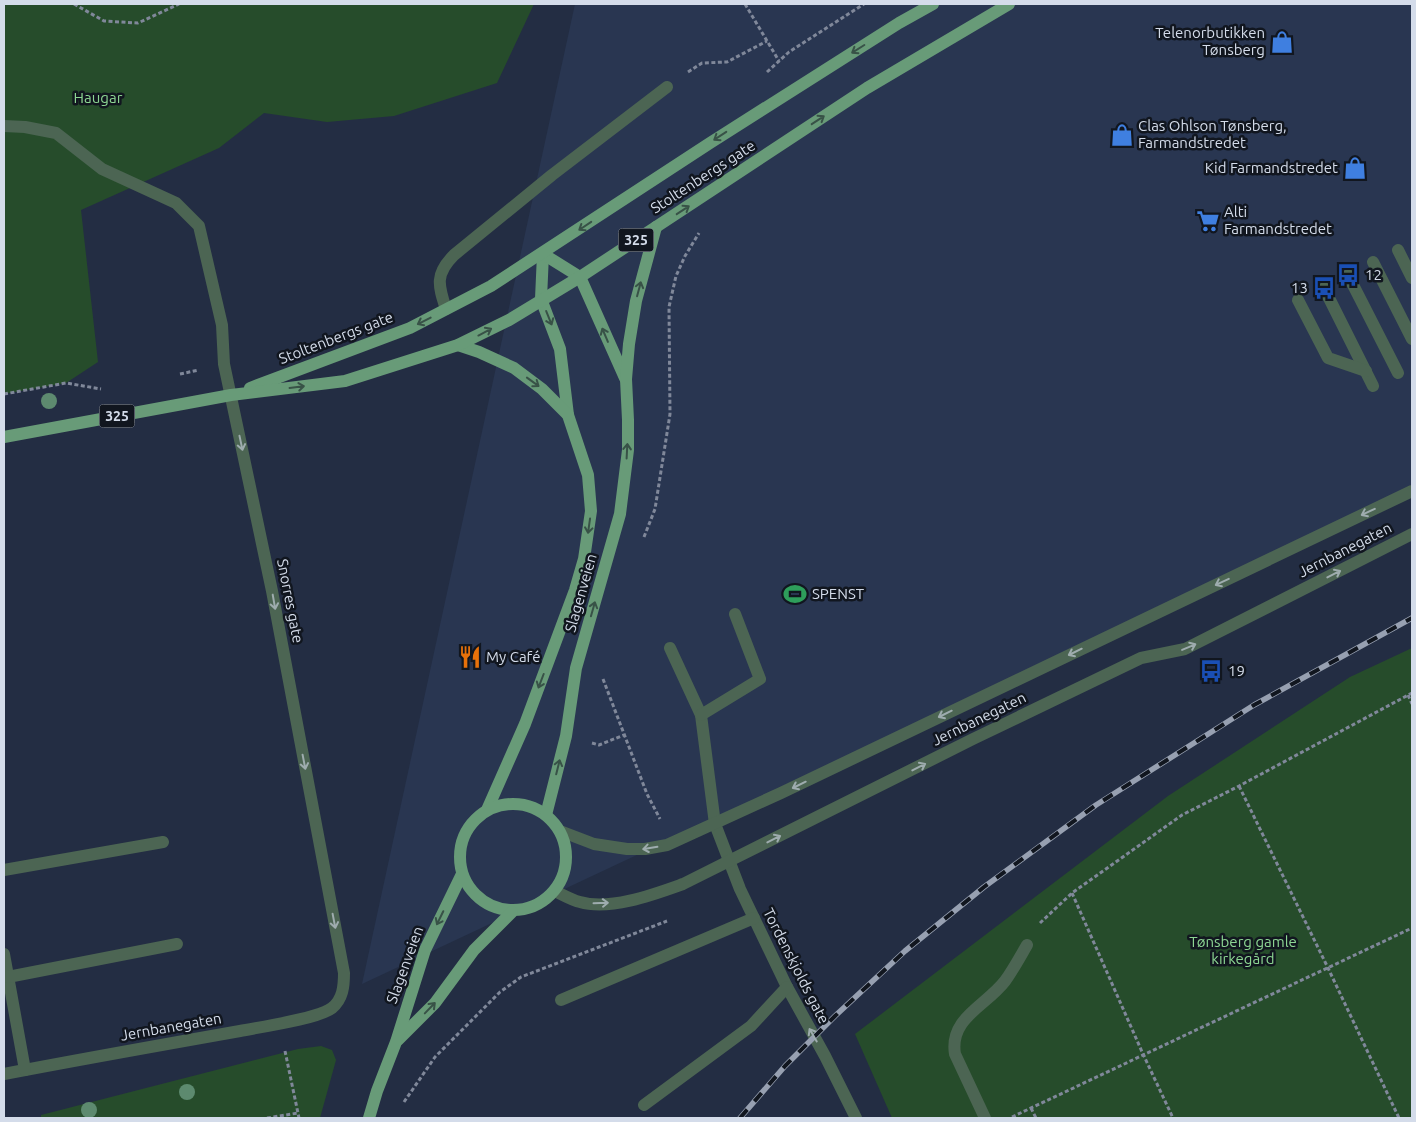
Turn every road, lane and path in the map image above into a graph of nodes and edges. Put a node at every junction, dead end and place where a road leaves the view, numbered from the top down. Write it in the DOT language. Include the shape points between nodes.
graph roads {
  1 [pos="74,4"];
  2 [pos="179,4"];
  3 [pos="745,4"];
  4 [pos="933,4"];
  5 [pos="1009,4"];
  6 [pos="767,40"];
  7 [pos="779,61"];
  8 [pos="667,87"];
  9 [pos="4,126"];
  10 [pos="656,227"];
  11 [pos="705,227"];
  12 [pos="1398,250"];
  13 [pos="543,254"];
  14 [pos="1373,262"];
  15 [pos="1348,275"];
  16 [pos="580,277"];
  17 [pos="1412,278"];
  18 [pos="1324,288"];
  19 [pos="541,299"];
  20 [pos="1298,300"];
  21 [pos="446,309"];
  22 [pos="1412,339"];
  23 [pos="458,345"];
  24 [pos="1366,371"];
  25 [pos="1398,373"];
  26 [pos="626,379"];
  27 [pos="1373,386"];
  28 [pos="231,395"];
  29 [pos="568,415"];
  30 [pos="4,437"];
  31 [pos="1412,491"];
  32 [pos="1412,534"];
  33 [pos="643,540"];
  34 [pos="735,614"];
  35 [pos="670,648"];
  36 [pos="603,678"];
  37 [pos="1412,693"];
  38 [pos="1408,695"];
  39 [pos="1412,704"];
  40 [pos="701,715"];
  41 [pos="624,735"];
  42 [pos="591,743"];
  43 [pos="1239,786"];
  44 [pos="487,810"];
  45 [pos="546,814"];
  46 [pos="660,820"];
  47 [pos="715,824"];
  48 [pos="560,831"];
  49 [pos="163,842"];
  50 [pos="730,861"];
  51 [pos="4,870"];
  52 [pos="462,874"];
  53 [pos="555,891"];
  54 [pos="1072,894"];
  55 [pos="512,912"];
  56 [pos="754,918"];
  57 [pos="1412,928"];
  58 [pos="177,944"];
  59 [pos="1027,945"];
  60 [pos="4,954"];
  61 [pos="1328,968"];
  62 [pos="8,977"];
  63 [pos="787,987"];
  64 [pos="339,999"];
  65 [pos="561,1000"];
  66 [pos="279,1024"];
  67 [pos="396,1042"];
  68 [pos="1143,1054"];
  69 [pos="25,1070"];
  70 [pos="4,1074"];
  71 [pos="644,1105"];
  72 [pos="1032,1108"];
  73 [pos="298,1113"];
  74 [pos="267,1118"];
  75 [pos="299,1118"];
  76 [pos="369,1118"];
  77 [pos="856,1118"];
  78 [pos="985,1118"];
  79 [pos="1010,1118"];
  80 [pos="1036,1118"];
  81 [pos="1173,1118"];
  82 [pos="1399,1118"];
  1 -- 2 [label="path" via="104,20 138,23"];
  3 -- 6 [label="path"];
  4 -- 13 [label="main road, Stoltenbergs gate / 325, one-way" via="717,138"];
  10 -- 5 [label="main road, Stoltenbergs gate / 325, one-way" via="867,88"];
  6 -- 7 [label="path"];
  6 -- 8 [label="path" via="727,62 702,62"];
  8 -- 21 [label="street" via="552,175 443,266 439,286"];
  9 -- 28 [label="street, Snorres gate" via="56,133 102,170 176,204 199,226 222,325 224,364"];
  10 -- 16 [label="main road, Stoltenbergs gate / 325"];
  26 -- 10 [label="main road, Slagenveien, one-way" via="636,301"];
  11 -- 33 [label="path" via="685,256 676,276 669,307 670,414 655,509"];
  12 -- 17 [label="street"];
  13 -- 16 [label="main road"];
  13 -- 19 [label="main road, Slagenveien"];
  13 -- 21 [label="main road, Stoltenbergs gate / 325"];
  14 -- 22 [label="street"];
  15 -- 25 [label="street"];
  16 -- 19 [label="main road, Stoltenbergs gate / 325"];
  26 -- 16 [label="main road, Slagenveien, one-way"];
  18 -- 24 [label="street"];
  23 -- 19 [label="main road, Stoltenbergs gate / 325, one-way" via="509,320"];
  19 -- 29 [label="main road, Slagenveien, one-way" via="560,349"];
  20 -- 24 [label="street" via="1328,358"];
  21 -- 28 [label="main road, Stoltenbergs gate / 325, one-way" via="410,328"];
  28 -- 23 [label="main road, Stoltenbergs gate / 325, one-way" via="345,381"];
  23 -- 29 [label="main road, Slagenveien, one-way" via="514,368 542,389"];
  24 -- 27 [label="street"];
  45 -- 26 [label="main road, Slagenveien, one-way" via="566,736 576,668 620,514 628,450"];
  28 -- 30 [label="main road, Stoltenbergs gate / 325"];
  28 -- 64 [label="street, Snorres gate, one-way" via="272,591 344,973"];
  29 -- 44 [label="main road, Slagenveien, one-way" via="588,474 591,511 584,559 525,724"];
  31 -- 47 [label="street, Jernbanegaten, one-way"];
  50 -- 32 [label="street, Jernbanegaten, one-way" via="1142,658 1185,649"];
  34 -- 40 [label="street" via="760,678"];
  35 -- 40 [label="street, Tordenskjolds gate"];
  36 -- 41 [label="path"];
  37 -- 38 [label="path"];
  38 -- 39 [label="path"];
  38 -- 43 [label="path"];
  40 -- 47 [label="street, Tordenskjolds gate"];
  41 -- 42 [label="path" via="599,745"];
  41 -- 46 [label="path"];
  43 -- 54 [label="path" via="1182,815"];
  43 -- 61 [label="path"];
  44 -- 45 [label="main road, Slagenveien" via="517,803"];
  44 -- 52 [label="main road, Slagenveien" via="473,821 463,837 459,855"];
  45 -- 48 [label="main road, Slagenveien"];
  47 -- 48 [label="street, Jernbanegaten, one-way" via="667,845 645,849 594,844"];
  47 -- 50 [label="street, Tordenskjolds gate"];
  48 -- 53 [label="main road, Slagenveien" via="567,851 565,872"];
  49 -- 51 [label="street"];
  53 -- 50 [label="street, Jernbanegaten, one-way" via="581,903 602,904 645,898"];
  50 -- 56 [label="street, Tordenskjolds gate"];
  52 -- 55 [label="main road, Slagenveien" via="472,893 490,906"];
  52 -- 67 [label="main road, Slagenveien, one-way" via="425,950"];
  53 -- 55 [label="main road, Slagenveien" via="536,906"];
  54 -- 59 [label="path" via="1033,930"];
  54 -- 68 [label="path"];
  67 -- 55 [label="main road, Slagenveien, one-way" via="435,1003 474,950"];
  56 -- 63 [label="street, Tordenskjolds gate"];
  56 -- 65 [label="street"];
  57 -- 61 [label="path"];
  58 -- 62 [label="street"];
  59 -- 78 [label="street" via="1004,982 962,1022 954,1043 955,1054"];
  60 -- 62 [label="street"];
  61 -- 68 [label="path"];
  61 -- 82 [label="path"];
  62 -- 69 [label="street"];
  63 -- 71 [label="street" via="751,1026"];
  77 -- 63 [label="street, Tordenskjolds gate, one-way"];
  64 -- 66 [label="street, Jernbanegaten" via="325,1012"];
  66 -- 69 [label="street, Jernbanegaten"];
  66 -- 73 [label="path"];
  67 -- 76 [label="main road, Slagenveien"];
  68 -- 72 [label="path"];
  68 -- 81 [label="path"];
  69 -- 70 [label="street, Jernbanegaten"];
  72 -- 79 [label="path"];
  72 -- 80 [label="path"];
  73 -- 74 [label="path"];
  73 -- 75 [label="path"];
}
